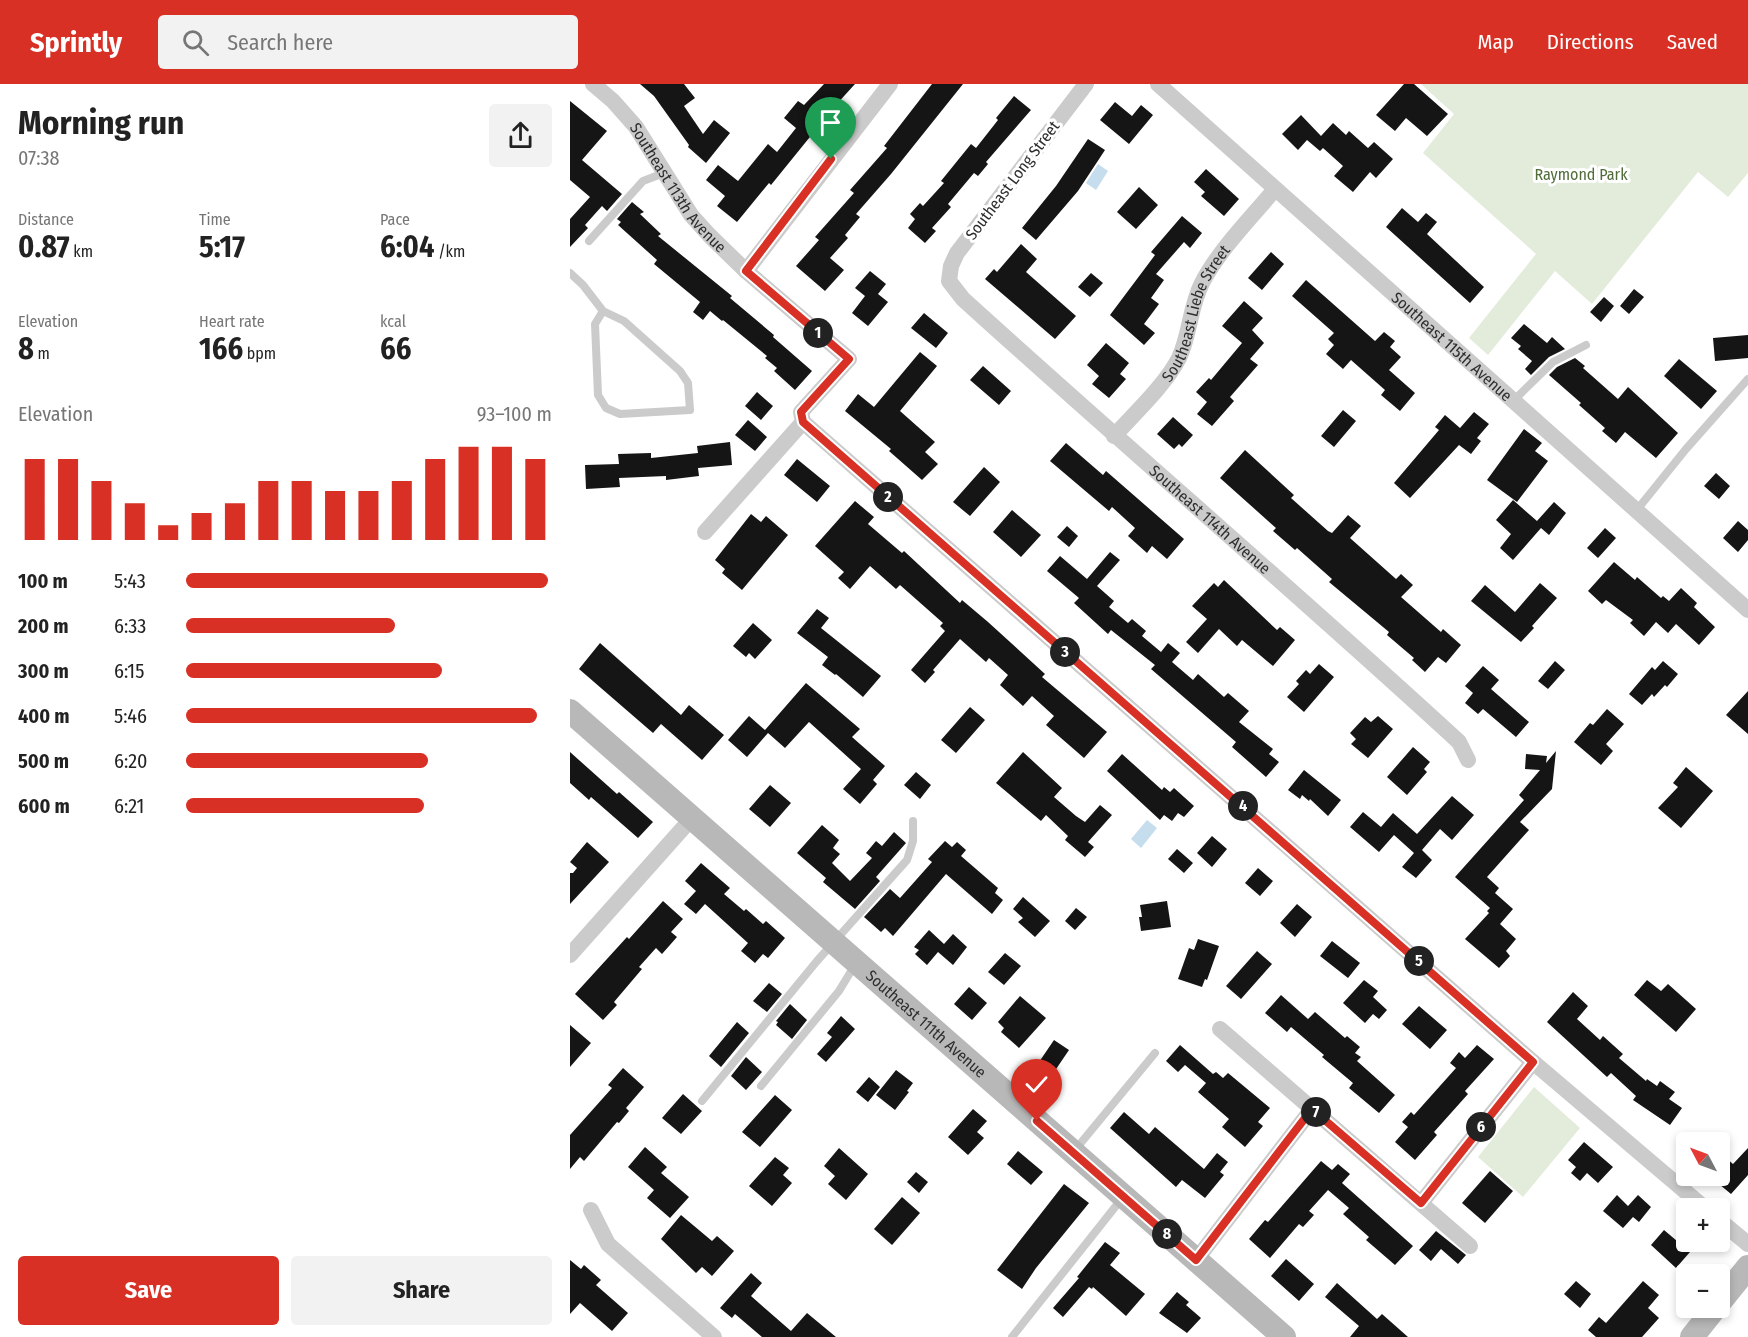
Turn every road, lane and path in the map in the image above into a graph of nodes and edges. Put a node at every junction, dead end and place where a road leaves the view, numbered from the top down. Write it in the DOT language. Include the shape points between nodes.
graph roads {
  1 [pos="594,84"];
  2 [pos="890,84"];
  3 [pos="1086,84"];
  4 [pos="1158,84"];
  5 [pos="664,173"];
  6 [pos="1275,189"];
  7 [pos="589,241"];
  8 [pos="746,271"];
  9 [pos="570,273"];
  10 [pos="949,281"];
  11 [pos="603,311"];
  12 [pos="1586,345"];
  13 [pos="1748,379"];
  14 [pos="1513,401"];
  15 [pos="803,422"];
  16 [pos="1114,436"];
  17 [pos="1636,511"];
  18 [pos="705,532"];
  19 [pos="1746,605"];
  20 [pos="570,711"];
  21 [pos="1468,760"];
  22 [pos="692,818"];
  23 [pos="913,821"];
  24 [pos="834,943"];
  25 [pos="570,955"];
  26 [pos="856,963"];
  27 [pos="1220,1029"];
  28 [pos="1155,1053"];
  29 [pos="1533,1062"];
  30 [pos="761,1086"];
  31 [pos="702,1101"];
  32 [pos="1312,1109"];
  33 [pos="1073,1153"];
  34 [pos="1124,1197"];
  35 [pos="1693,1198"];
  36 [pos="1421,1203"];
  37 [pos="591,1210"];
  38 [pos="1730,1229"];
  39 [pos="1748,1244"];
  40 [pos="1470,1246"];
  41 [pos="1196,1260"];
  42 [pos="1748,1267"];
  43 [pos="1730,1289"];
  44 [pos="1707,1318"];
  45 [pos="714,1337"];
  46 [pos="1012,1337"];
  47 [pos="1284,1337"];
  48 [pos="1692,1337"];
  1 -- 5 [label="street, Southeast 113th Avenue" via="636,127"];
  2 -- 8 [label="street"];
  3 -- 10 [label="street, Southeast Long Street" via="957,253"];
  4 -- 6 [label="street, Southeast 115th Avenue"];
  5 -- 7 [label="lane" via="643,181"];
  5 -- 8 [label="street, Southeast 113th Avenue" via="691,215"];
  6 -- 14 [label="street, Southeast 115th Avenue"];
  6 -- 16 [label="street, Southeast Liebe Street" via="1201,284 1178,359"];
  8 -- 15 [label="street, Southeast 113th Avenue" via="849,359 801,412"];
  9 -- 11 [label="lane"];
  10 -- 16 [label="street, Southeast 114th Avenue"];
  11 -- 11 [label="lane" via="624,321 680,371 688,383 690,410 620,414 606,408 598,395 595,324"];
  12 -- 14 [label="lane" via="1553,362"];
  13 -- 17 [label="lane"];
  14 -- 17 [label="street, Southeast 115th Avenue"];
  15 -- 18 [label="street"];
  15 -- 29 [label="street"];
  16 -- 21 [label="street, Southeast 114th Avenue" via="1459,742"];
  17 -- 19 [label="street, Southeast 115th Avenue"];
  20 -- 22 [label="street, Southeast 111th Avenue"];
  22 -- 24 [label="street, Southeast 111th Avenue"];
  22 -- 25 [label="street"];
  23 -- 24 [label="lane" via="913,841 907,860"];
  24 -- 26 [label="street, Southeast 111th Avenue"];
  24 -- 31 [label="lane"];
  26 -- 30 [label="lane" via="839,991"];
  26 -- 33 [label="street, Southeast 111th Avenue"];
  27 -- 32 [label="street"];
  28 -- 33 [label="lane"];
  29 -- 35 [label="street"];
  29 -- 36 [label="street"];
  32 -- 36 [label="street"];
  32 -- 41 [label="street"];
  33 -- 34 [label="street, Southeast 111th Avenue"];
  34 -- 41 [label="street, Southeast 111th Avenue"];
  34 -- 46 [label="lane"];
  36 -- 40 [label="street"];
  37 -- 45 [label="street" via="608,1244"];
  38 -- 39 [label="street"];
  41 -- 47 [label="street, Southeast 111th Avenue"];
  42 -- 43 [label="street"];
  44 -- 48 [label="street"];
}
